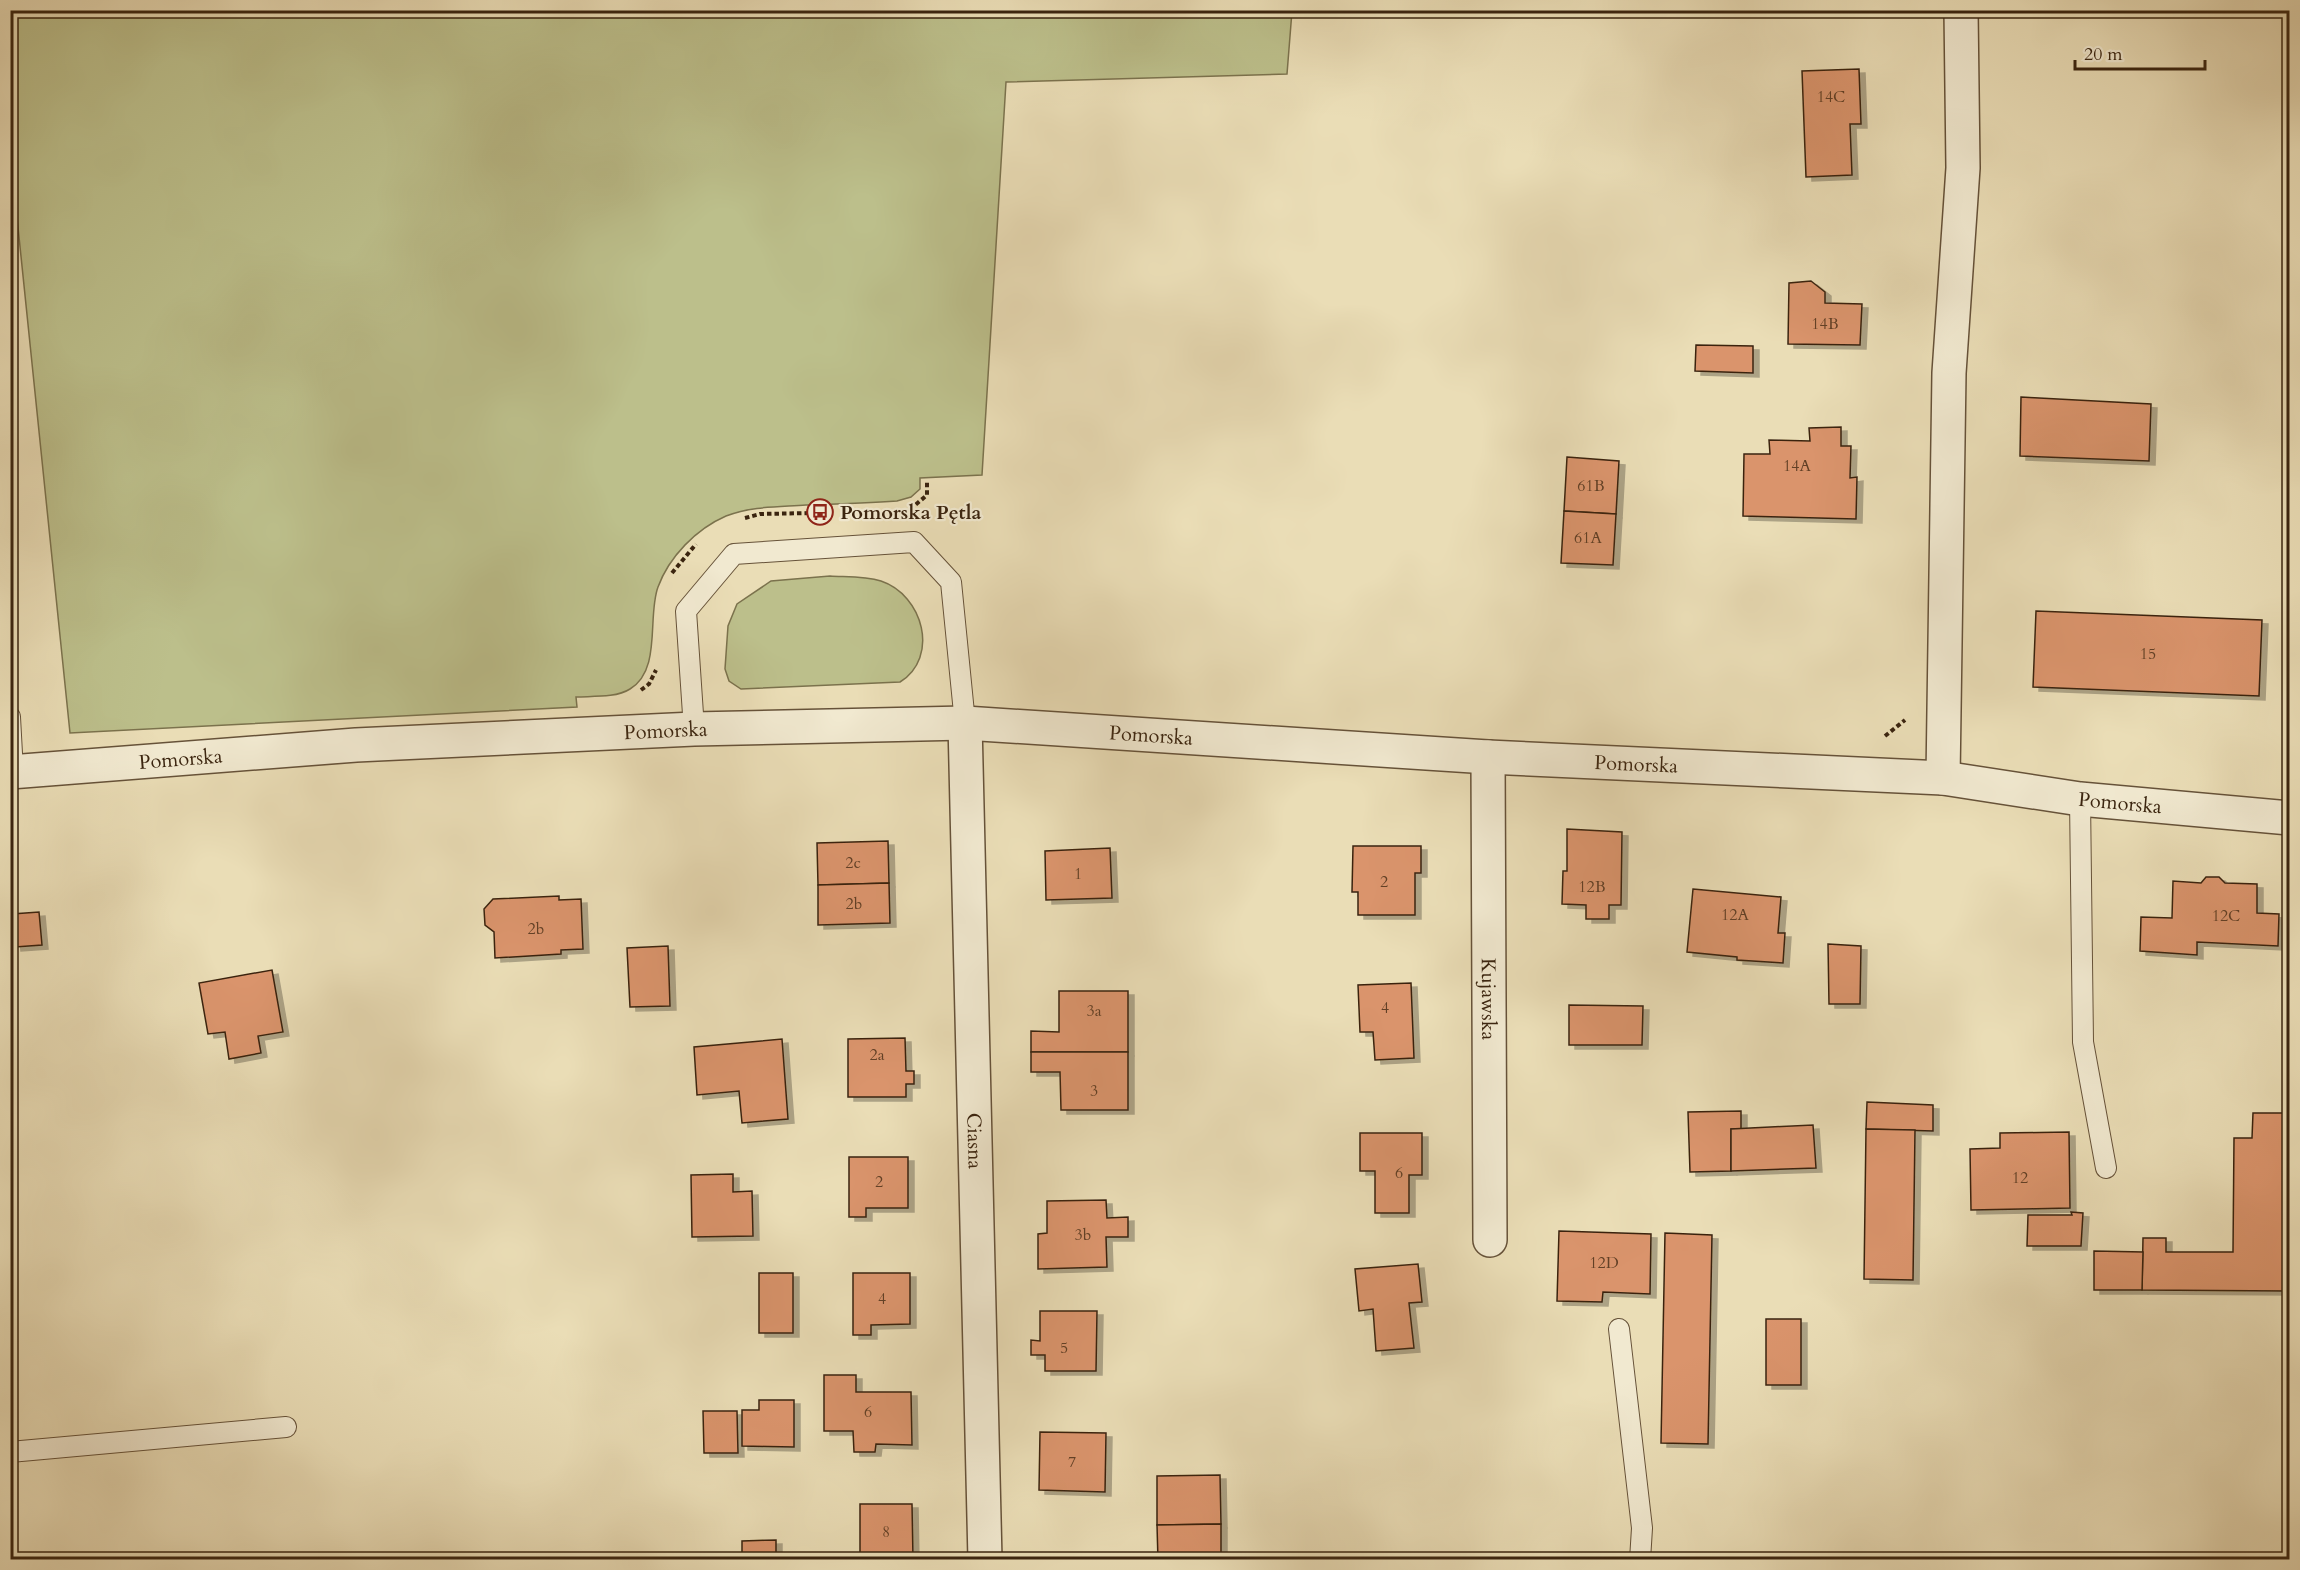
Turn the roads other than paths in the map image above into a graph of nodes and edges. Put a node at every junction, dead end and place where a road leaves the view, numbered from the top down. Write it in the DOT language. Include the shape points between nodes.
graph roads {
  1 [pos="1961,10"];
  2 [pos="10,717"];
  3 [pos="965,723"];
  4 [pos="694,729"];
  5 [pos="1488,757"];
  6 [pos="12,772"];
  7 [pos="1943,778"];
  8 [pos="2080,799"];
  9 [pos="2289,818"];
  10 [pos="2106,1168"];
  11 [pos="1490,1240"];
  12 [pos="1618,1329"];
  13 [pos="286,1427"];
  14 [pos="10,1452"];
  15 [pos="985,1560"];
  16 [pos="1640,1560"];
  1 -- 7 [label="street" via="1963,168 1949,373"];
  2 -- 6 [label="lane"];
  3 -- 4 [label="street, Pomorska"];
  3 -- 4 [label="lane" via="951,582 914,542 734,554 686,611"];
  3 -- 5 [label="street, Pomorska"];
  3 -- 15 [label="street, Ciasna"];
  4 -- 6 [label="street, Pomorska" via="356,745"];
  5 -- 7 [label="street, Pomorska"];
  5 -- 11 [label="street, Kujawska"];
  7 -- 8 [label="street, Pomorska"];
  8 -- 9 [label="street, Pomorska"];
  8 -- 10 [label="lane" via="2083,1042"];
  12 -- 16 [label="lane" via="1642,1528"];
  13 -- 14 [label="lane"];
}
